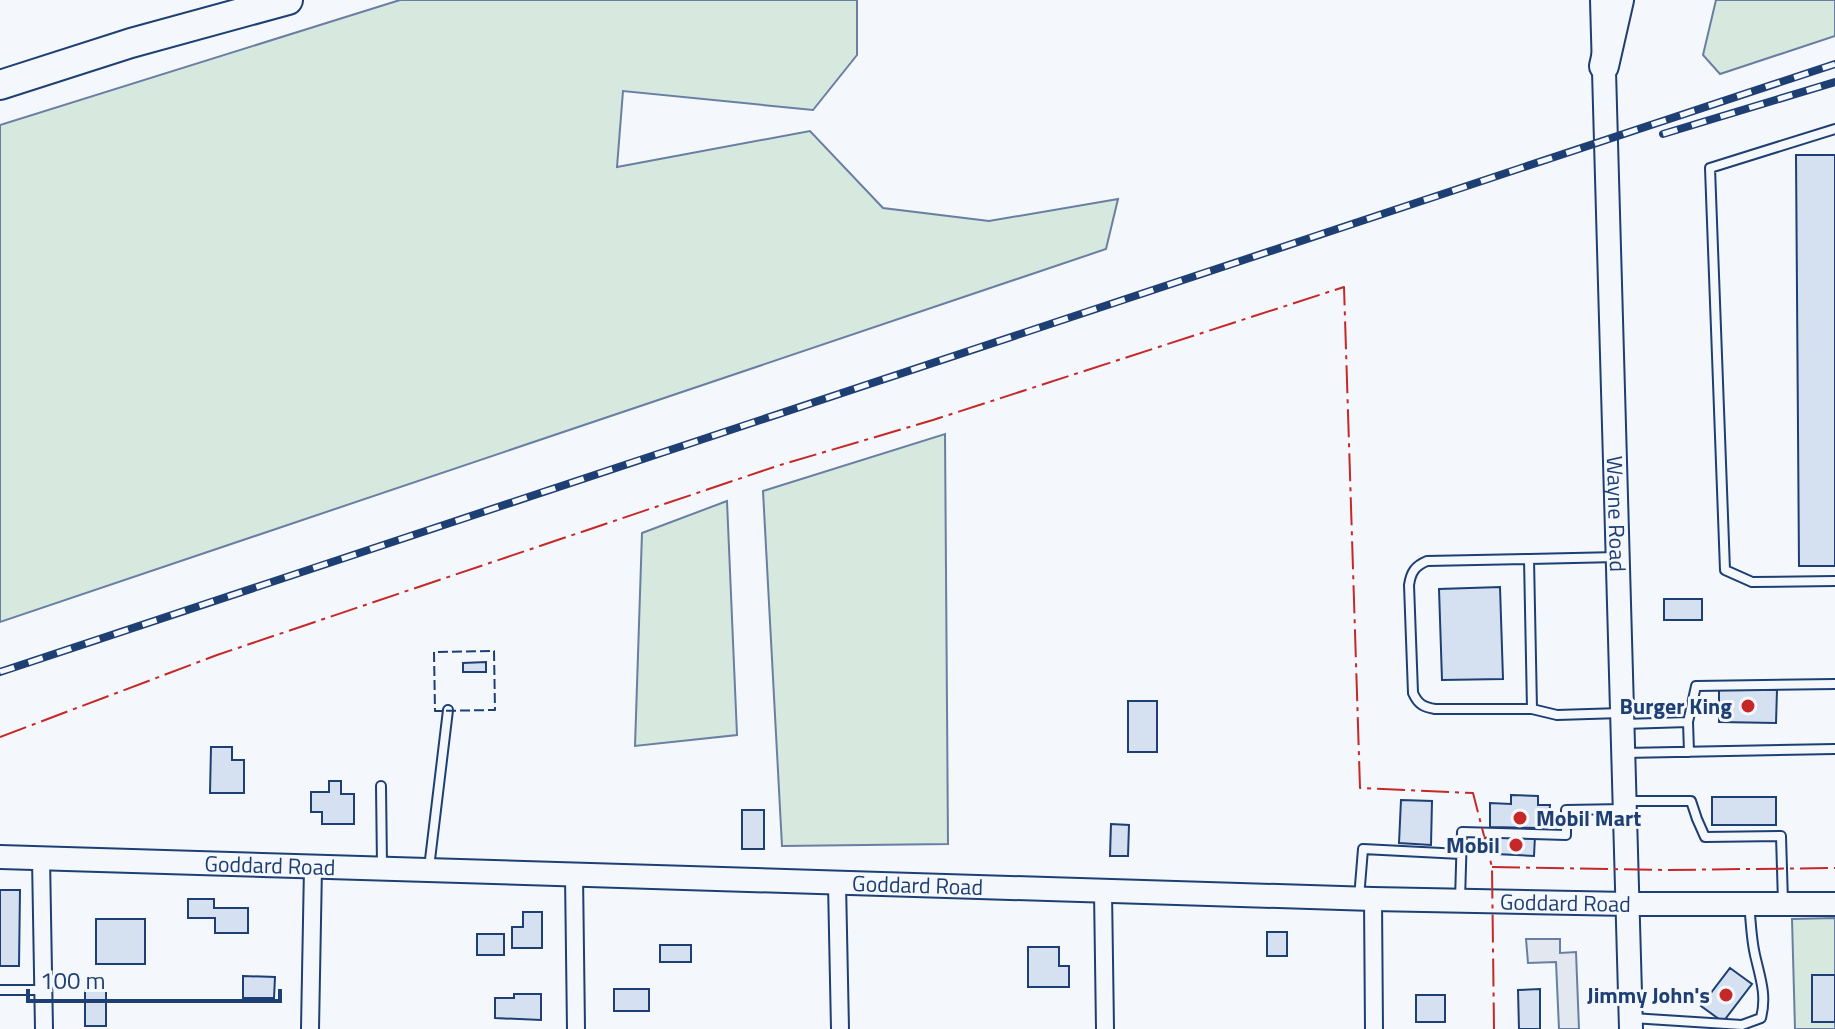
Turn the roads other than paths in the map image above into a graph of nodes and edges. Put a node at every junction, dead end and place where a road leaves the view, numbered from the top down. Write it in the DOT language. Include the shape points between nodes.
graph roads {
  1 [pos="219,0"];
  2 [pos="288,0"];
  3 [pos="1602,0"];
  4 [pos="1619,0"];
  5 [pos="1604,66"];
  6 [pos="0,70"];
  7 [pos="0,85"];
  8 [pos="1835,129"];
  9 [pos="1618,557"];
  10 [pos="1529,559"];
  11 [pos="1835,581"];
  12 [pos="1835,684"];
  13 [pos="1532,709"];
  14 [pos="448,710"];
  15 [pos="1622,718"];
  16 [pos="1688,722"];
  17 [pos="1835,749"];
  18 [pos="1689,752"];
  19 [pos="1624,754"];
  20 [pos="381,786"];
  21 [pos="1625,805"];
  22 [pos="1461,854"];
  23 [pos="0,857"];
  24 [pos="41,858"];
  25 [pos="313,867"];
  26 [pos="382,867"];
  27 [pos="429,869"];
  28 [pos="574,875"];
  29 [pos="837,883"];
  30 [pos="1103,891"];
  31 [pos="1366,899"];
  32 [pos="1460,901"];
  33 [pos="1628,904"];
  34 [pos="1749,904"];
  35 [pos="1783,904"];
  36 [pos="1835,904"];
  37 [pos="0,990"];
  38 [pos="43,990"];
  39 [pos="1631,1024"];
  40 [pos="44,1029"];
  41 [pos="310,1029"];
  42 [pos="576,1029"];
  43 [pos="840,1029"];
  44 [pos="1105,1029"];
  45 [pos="1374,1029"];
  1 -- 6 [label="highway"];
  2 -- 7 [label="highway"];
  3 -- 5 [label="main road, Wayne Road"];
  4 -- 5 [label="highway"];
  5 -- 9 [label="main road, Wayne Road"];
  8 -- 11 [label="lane" via="1710,168 1725,570 1752,582"];
  9 -- 10 [label="lane"];
  9 -- 15 [label="main road, Wayne Road"];
  10 -- 13 [label="lane"];
  10 -- 13 [label="lane" via="1427,561 1410,573 1409,585 1417,702 1435,709"];
  12 -- 16 [label="lane" via="1696,686"];
  13 -- 15 [label="lane"];
  14 -- 27 [label="lane"];
  15 -- 16 [label="lane"];
  15 -- 19 [label="main road, Wayne Road"];
  16 -- 18 [label="lane"];
  17 -- 18 [label="lane"];
  18 -- 19 [label="lane"];
  19 -- 21 [label="main road, Wayne Road"];
  20 -- 26 [label="lane"];
  21 -- 22 [label="lane" via="1566,810 1566,835 1462,832"];
  21 -- 33 [label="main road, Wayne Road"];
  21 -- 35 [label="lane" via="1691,801 1705,837 1781,836"];
  22 -- 31 [label="lane" via="1363,849"];
  22 -- 32 [label="lane"];
  23 -- 24 [label="main road, Goddard Road"];
  24 -- 25 [label="main road, Goddard Road"];
  24 -- 38 [label="street"];
  25 -- 26 [label="main road, Goddard Road"];
  25 -- 41 [label="street"];
  26 -- 27 [label="main road, Goddard Road"];
  27 -- 28 [label="main road, Goddard Road"];
  28 -- 29 [label="main road, Goddard Road"];
  28 -- 42 [label="street"];
  29 -- 30 [label="main road, Goddard Road"];
  29 -- 43 [label="street"];
  30 -- 31 [label="main road, Goddard Road"];
  30 -- 44 [label="street"];
  31 -- 32 [label="main road, Goddard Road"];
  31 -- 45 [label="street"];
  32 -- 33 [label="main road, Goddard Road"];
  33 -- 34 [label="main road, Goddard Road"];
  33 -- 39 [label="main road, Wayne Road"];
  34 -- 35 [label="main road, Goddard Road"];
  34 -- 39 [label="lane" via="1763,982 1761,1018 1742,1025"];
  35 -- 36 [label="main road, Goddard Road"];
  37 -- 38 [label="lane"];
  38 -- 40 [label="street"];
}
